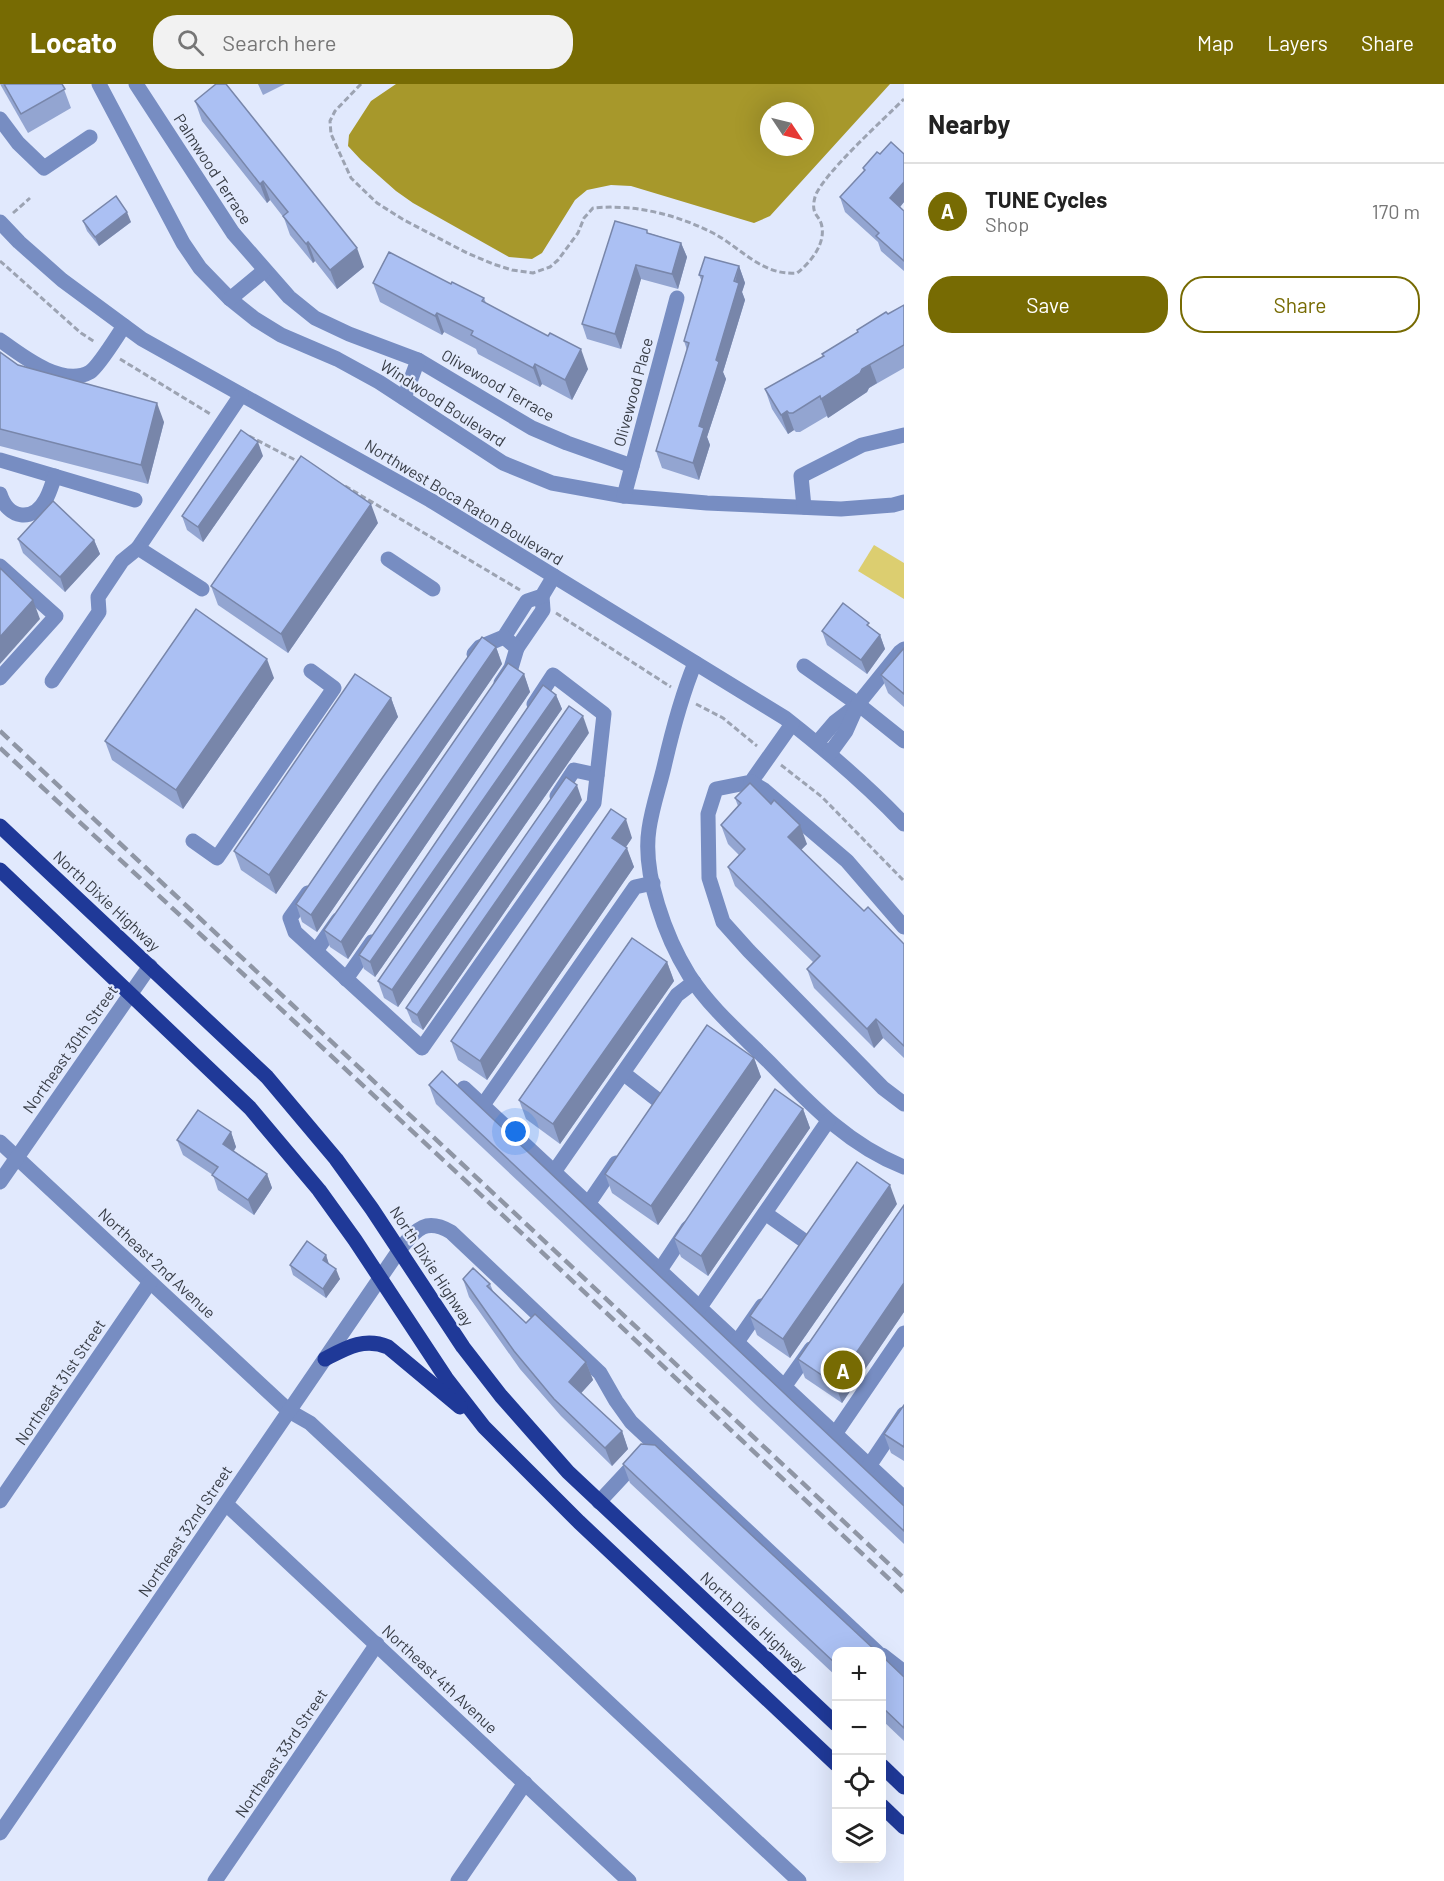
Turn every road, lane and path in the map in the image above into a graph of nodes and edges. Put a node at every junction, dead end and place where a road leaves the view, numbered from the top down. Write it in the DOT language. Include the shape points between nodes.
graph roads {
  1 [pos="136,84"];
  2 [pos="361,84"];
  3 [pos="103,85"];
  4 [pos="904,99"];
  5 [pos="0,119"];
  6 [pos="90,137"];
  7 [pos="30,198"];
  8 [pos="1,222"];
  9 [pos="0,261"];
  10 [pos="264,271"];
  11 [pos="677,298"];
  12 [pos="230,299"];
  13 [pos="124,326"];
  14 [pos="0,340"];
  15 [pos="107,350"];
  16 [pos="418,360"];
  17 [pos="241,395"];
  18 [pos="404,398"];
  19 [pos="223,422"];
  20 [pos="904,435"];
  21 [pos="0,460"];
  22 [pos="302,464"];
  23 [pos="632,466"];
  24 [pos="55,476"];
  25 [pos="342,485"];
  26 [pos="0,494"];
  27 [pos="624,496"];
  28 [pos="135,500"];
  29 [pos="904,502"];
  30 [pos="804,507"];
  31 [pos="138,548"];
  32 [pos="388,560"];
  33 [pos="0,566"];
  34 [pos="554,576"];
  35 [pos="202,589"];
  36 [pos="433,589"];
  37 [pos="539,600"];
  38 [pos="504,637"];
  39 [pos="518,648"];
  40 [pos="904,649"];
  41 [pos="695,663"];
  42 [pos="466,666"];
  43 [pos="804,666"];
  44 [pos="311,671"];
  45 [pos="0,678"];
  46 [pos="52,681"];
  47 [pos="683,695"];
  48 [pos="491,697"];
  49 [pos="858,704"];
  50 [pos="527,714"];
  51 [pos="792,724"];
  52 [pos="904,741"];
  53 [pos="817,743"];
  54 [pos="830,753"];
  55 [pos="770,755"];
  56 [pos="597,776"];
  57 [pos="751,782"];
  58 [pos="547,810"];
  59 [pos="904,824"];
  60 [pos="0,826"];
  61 [pos="193,841"];
  62 [pos="0,870"];
  63 [pos="317,879"];
  64 [pos="904,881"];
  65 [pos="653,883"];
  66 [pos="343,912"];
  67 [pos="904,927"];
  68 [pos="380,930"];
  69 [pos="316,951"];
  70 [pos="150,966"];
  71 [pos="346,979"];
  72 [pos="694,982"];
  73 [pos="130,994"];
  74 [pos="724,1017"];
  75 [pos="710,1027"];
  76 [pos="623,1073"];
  77 [pos="464,1088"];
  78 [pos="659,1101"];
  79 [pos="904,1104"];
  80 [pos="483,1105"];
  81 [pos="828,1121"];
  82 [pos="0,1142"];
  83 [pos="627,1148"];
  84 [pos="17,1158"];
  85 [pos="904,1167"];
  86 [pos="554,1172"];
  87 [pos="0,1182"];
  88 [pos="588,1204"];
  89 [pos="700,1211"];
  90 [pos="765,1213"];
  91 [pos="806,1242"];
  92 [pos="400,1249"];
  93 [pos="660,1270"];
  94 [pos="381,1277"];
  95 [pos="150,1282"];
  96 [pos="768,1297"];
  97 [pos="699,1307"];
  98 [pos="904,1333"];
  99 [pos="818,1338"];
  100 [pos="737,1342"];
  101 [pos="325,1359"];
  102 [pos="784,1387"];
  103 [pos="289,1411"];
  104 [pos="904,1414"];
  105 [pos="484,1427"];
  106 [pos="835,1434"];
  107 [pos="654,1442"];
  108 [pos="869,1466"];
  109 [pos="904,1498"];
  110 [pos="0,1501"];
  111 [pos="599,1502"];
  112 [pos="226,1504"];
  113 [pos="377,1644"];
  114 [pos="873,1647"];
  115 [pos="886,1658"];
  116 [pos="904,1672"];
  117 [pos="832,1719"];
  118 [pos="832,1759"];
  119 [pos="886,1770"];
  120 [pos="525,1783"];
  121 [pos="904,1787"];
  122 [pos="885,1809"];
  123 [pos="904,1827"];
  124 [pos="0,1833"];
  125 [pos="215,1881"];
  126 [pos="458,1881"];
  127 [pos="629,1881"];
  128 [pos="799,1881"];
  1 -- 10 [label="street, Palmwood Terrace" via="233,232"];
  2 -- 4 [label="path" via="330,121 331,134 351,178 376,203 467,253 512,270 533,273 558,260 593,208 623,206 681,219 729,242 774,272 797,273 813,258 822,234 813,208 817,193"];
  3 -- 12 [label="street, Windwood Boulevard" via="183,243 205,274"];
  5 -- 6 [label="street" via="44,168"];
  7 -- 8 [label="path"];
  8 -- 13 [label="street, Northwest Boca Raton Boulevard" via="62,280"];
  9 -- 15 [label="path" via="81,333"];
  10 -- 12 [label="street"];
  10 -- 16 [label="street, Palmwood Terrace" via="315,318"];
  11 -- 23 [label="street, Olivewood Place"];
  12 -- 18 [label="street, Windwood Boulevard" via="281,335 337,359"];
  13 -- 15 [label="street"];
  13 -- 17 [label="street, Northwest Boca Raton Boulevard"];
  14 -- 15 [label="street" via="40,368 68,375 92,370"];
  15 -- 19 [label="path"];
  16 -- 18 [label="street, Olivewood Terrace"];
  16 -- 23 [label="street, Olivewood Terrace" via="531,428"];
  17 -- 19 [label="street"];
  17 -- 34 [label="street, Northwest Boca Raton Boulevard" via="430,500"];
  18 -- 27 [label="street, Windwood Boulevard" via="519,471 552,483"];
  19 -- 22 [label="path"];
  19 -- 31 [label="street"];
  20 -- 30 [label="street" via="862,445 801,476"];
  21 -- 24 [label="street"];
  23 -- 27 [label="street, Olivewood Place"];
  24 -- 26 [label="street" via="46,500 26,515 12,513 3,505"];
  24 -- 28 [label="street"];
  25 -- 37 [label="path"];
  27 -- 30 [label="street, Windwood Boulevard"];
  29 -- 30 [label="street, Windwood Boulevard" via="841,509"];
  31 -- 35 [label="street"];
  31 -- 46 [label="street" via="122,561 98,597 99,612"];
  32 -- 36 [label="street"];
  33 -- 45 [label="street" via="56,616"];
  34 -- 37 [label="street"];
  34 -- 41 [label="street, Northwest Boca Raton Boulevard"];
  37 -- 38 [label="street" via="527,601"];
  37 -- 39 [label="street" via="543,610"];
  37 -- 47 [label="path"];
  38 -- 39 [label="street"];
  38 -- 42 [label="street" via="480,646"];
  39 -- 48 [label="street" via="512,668"];
  40 -- 49 [label="street"];
  41 -- 47 [label="street"];
  41 -- 51 [label="street, Northwest Boca Raton Boulevard"];
  43 -- 49 [label="street"];
  44 -- 61 [label="street" via="334,688 217,858"];
  47 -- 55 [label="path" via="723,718"];
  47 -- 65 [label="street" via="649,831"];
  49 -- 52 [label="street"];
  49 -- 53 [label="street"];
  49 -- 54 [label="street"];
  50 -- 56 [label="street" via="553,675 579,702 604,714"];
  51 -- 53 [label="street, Northwest Boca Raton Boulevard"];
  51 -- 55 [label="street"];
  53 -- 54 [label="street, Northwest Boca Raton Boulevard"];
  54 -- 59 [label="street, Northwest Boca Raton Boulevard"];
  55 -- 57 [label="street"];
  55 -- 64 [label="path" via="822,797"];
  56 -- 58 [label="street" via="574,770"];
  56 -- 71 [label="street" via="594,803 422,1048 374,996"];
  57 -- 67 [label="street" via="847,861"];
  57 -- 79 [label="street" via="716,789 708,814 709,878 723,922 883,1088"];
  60 -- 70 [label="main road, North Dixie Highway"];
  62 -- 73 [label="main road"];
  63 -- 69 [label="street" via="290,918 295,932"];
  65 -- 72 [label="street" via="672,945"];
  65 -- 80 [label="street" via="635,887"];
  66 -- 69 [label="street"];
  68 -- 71 [label="street"];
  69 -- 71 [label="street"];
  70 -- 73 [label="street, Northeast 30th Street"];
  70 -- 92 [label="main road, North Dixie Highway" via="267,1077 336,1159"];
  72 -- 74 [label="street"];
  72 -- 76 [label="street" via="677,995"];
  73 -- 84 [label="street, Northeast 30th Street"];
  73 -- 94 [label="main road" via="250,1108 319,1190"];
  74 -- 75 [label="street"];
  74 -- 81 [label="street" via="785,1087"];
  76 -- 78 [label="street"];
  76 -- 86 [label="street"];
  77 -- 80 [label="street"];
  80 -- 86 [label="street"];
  81 -- 85 [label="street" via="866,1155"];
  81 -- 90 [label="street"];
  82 -- 84 [label="street, Northeast 2nd Avenue"];
  83 -- 88 [label="street"];
  84 -- 87 [label="street, Northeast 30th Street"];
  84 -- 95 [label="street, Northeast 2nd Avenue"];
  86 -- 88 [label="street"];
  88 -- 93 [label="street"];
  89 -- 93 [label="street"];
  90 -- 91 [label="street"];
  90 -- 97 [label="street"];
  92 -- 94 [label="street, Northeast 32nd Street"];
  92 -- 107 [label="street, Northeast 32nd Street" via="429,1224 451,1232 600,1373 631,1422"];
  92 -- 111 [label="main road, North Dixie Highway" via="463,1347 501,1396"];
  93 -- 97 [label="street"];
  94 -- 101 [label="street, Northeast 32nd Street"];
  94 -- 105 [label="main road" via="446,1378"];
  95 -- 103 [label="street, Northeast 2nd Avenue"];
  95 -- 110 [label="street, Northeast 31st Street"];
  96 -- 100 [label="street"];
  97 -- 100 [label="street"];
  98 -- 106 [label="street"];
  99 -- 102 [label="street"];
  100 -- 102 [label="street"];
  101 -- 103 [label="street, Northeast 32nd Street"];
  101 -- 105 [label="main road" via="348,1346 366,1342 388,1347"];
  102 -- 106 [label="street"];
  103 -- 112 [label="street, Northeast 32nd Street"];
  103 -- 128 [label="street, Northeast 2nd Avenue" via="310,1423"];
  104 -- 108 [label="street"];
  105 -- 118 [label="main road" via="579,1522"];
  106 -- 108 [label="street"];
  107 -- 111 [label="street"];
  107 -- 114 [label="street"];
  108 -- 109 [label="street"];
  111 -- 117 [label="main road, North Dixie Highway"];
  112 -- 113 [label="street, Northeast 4th Avenue"];
  112 -- 124 [label="street, Northeast 32nd Street"];
  113 -- 120 [label="street, Northeast 4th Avenue"];
  113 -- 125 [label="street, Northeast 33rd Street"];
  115 -- 116 [label="street"];
  119 -- 121 [label="main road"];
  120 -- 126 [label="street"];
  120 -- 127 [label="street, Northeast 4th Avenue"];
  122 -- 123 [label="main road"];
}
